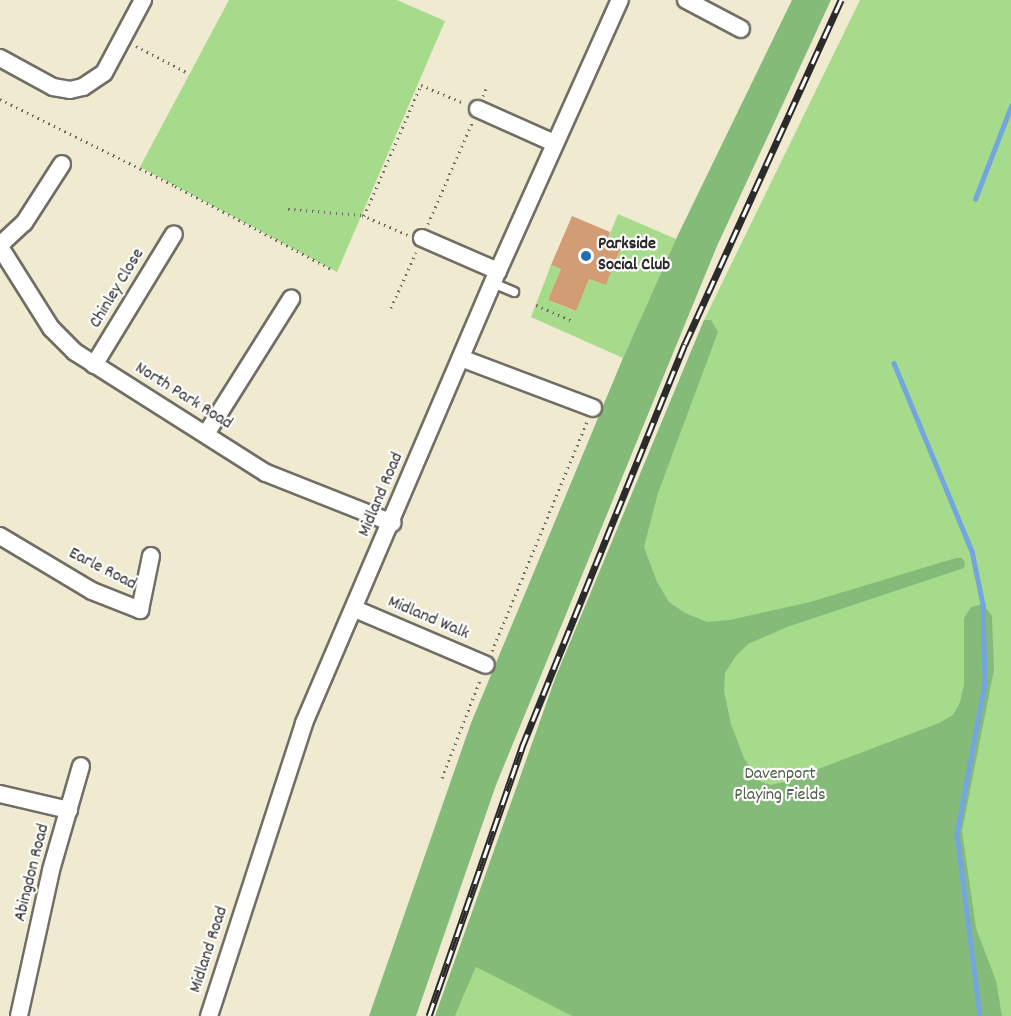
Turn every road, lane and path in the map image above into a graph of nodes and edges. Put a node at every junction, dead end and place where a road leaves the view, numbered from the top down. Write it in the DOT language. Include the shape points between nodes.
graph roads {
  1 [pos="143,0"];
  2 [pos="620,0"];
  3 [pos="686,0"];
  4 [pos="741,29"];
  5 [pos="122,39"];
  6 [pos="0,58"];
  7 [pos="188,73"];
  8 [pos="0,99"];
  9 [pos="478,109"];
  10 [pos="554,143"];
  11 [pos="62,164"];
  12 [pos="288,209"];
  13 [pos="364,216"];
  14 [pos="174,234"];
  15 [pos="421,239"];
  16 [pos="0,246"];
  17 [pos="331,269"];
  18 [pos="496,277"];
  19 [pos="514,292"];
  20 [pos="291,299"];
  21 [pos="536,305"];
  22 [pos="391,309"];
  23 [pos="573,321"];
  24 [pos="461,358"];
  25 [pos="94,365"];
  26 [pos="593,408"];
  27 [pos="206,434"];
  28 [pos="392,523"];
  29 [pos="0,536"];
  30 [pos="151,556"];
  31 [pos="355,609"];
  32 [pos="486,664"];
  33 [pos="81,766"];
  34 [pos="442,778"];
  35 [pos="0,794"];
  36 [pos="69,810"];
  37 [pos="19,1016"];
  38 [pos="209,1016"];
  1 -- 5 [label="street"];
  2 -- 10 [label="street, Midland Road"];
  3 -- 4 [label="street"];
  5 -- 6 [label="street" via="101,77 75,90 53,87"];
  5 -- 7 [label="path"];
  8 -- 17 [label="path"];
  9 -- 10 [label="street"];
  9 -- 13 [label="path" via="421,84"];
  9 -- 15 [label="path"];
  10 -- 18 [label="street, Midland Road"];
  11 -- 16 [label="street" via="24,223"];
  12 -- 13 [label="path"];
  13 -- 15 [label="path"];
  14 -- 25 [label="street, Chinley Close"];
  15 -- 18 [label="street"];
  15 -- 22 [label="path"];
  16 -- 25 [label="street, North Park Road" via="51,328"];
  18 -- 19 [label="lane"];
  18 -- 24 [label="street, Midland Road"];
  20 -- 27 [label="street"];
  21 -- 23 [label="path"];
  24 -- 26 [label="street"];
  24 -- 28 [label="street, Midland Road"];
  25 -- 27 [label="street, North Park Road"];
  26 -- 32 [label="path"];
  27 -- 28 [label="street, North Park Road" via="266,473"];
  28 -- 31 [label="street, Midland Road"];
  29 -- 30 [label="street, Earle Road" via="92,591 140,609"];
  31 -- 32 [label="street, Midland Walk"];
  31 -- 38 [label="street, Midland Road" via="304,723"];
  32 -- 34 [label="path"];
  33 -- 36 [label="street, Abingdon Road"];
  35 -- 36 [label="street, Abingdon Road"];
  36 -- 37 [label="street, Abingdon Road" via="51,870"];
}
